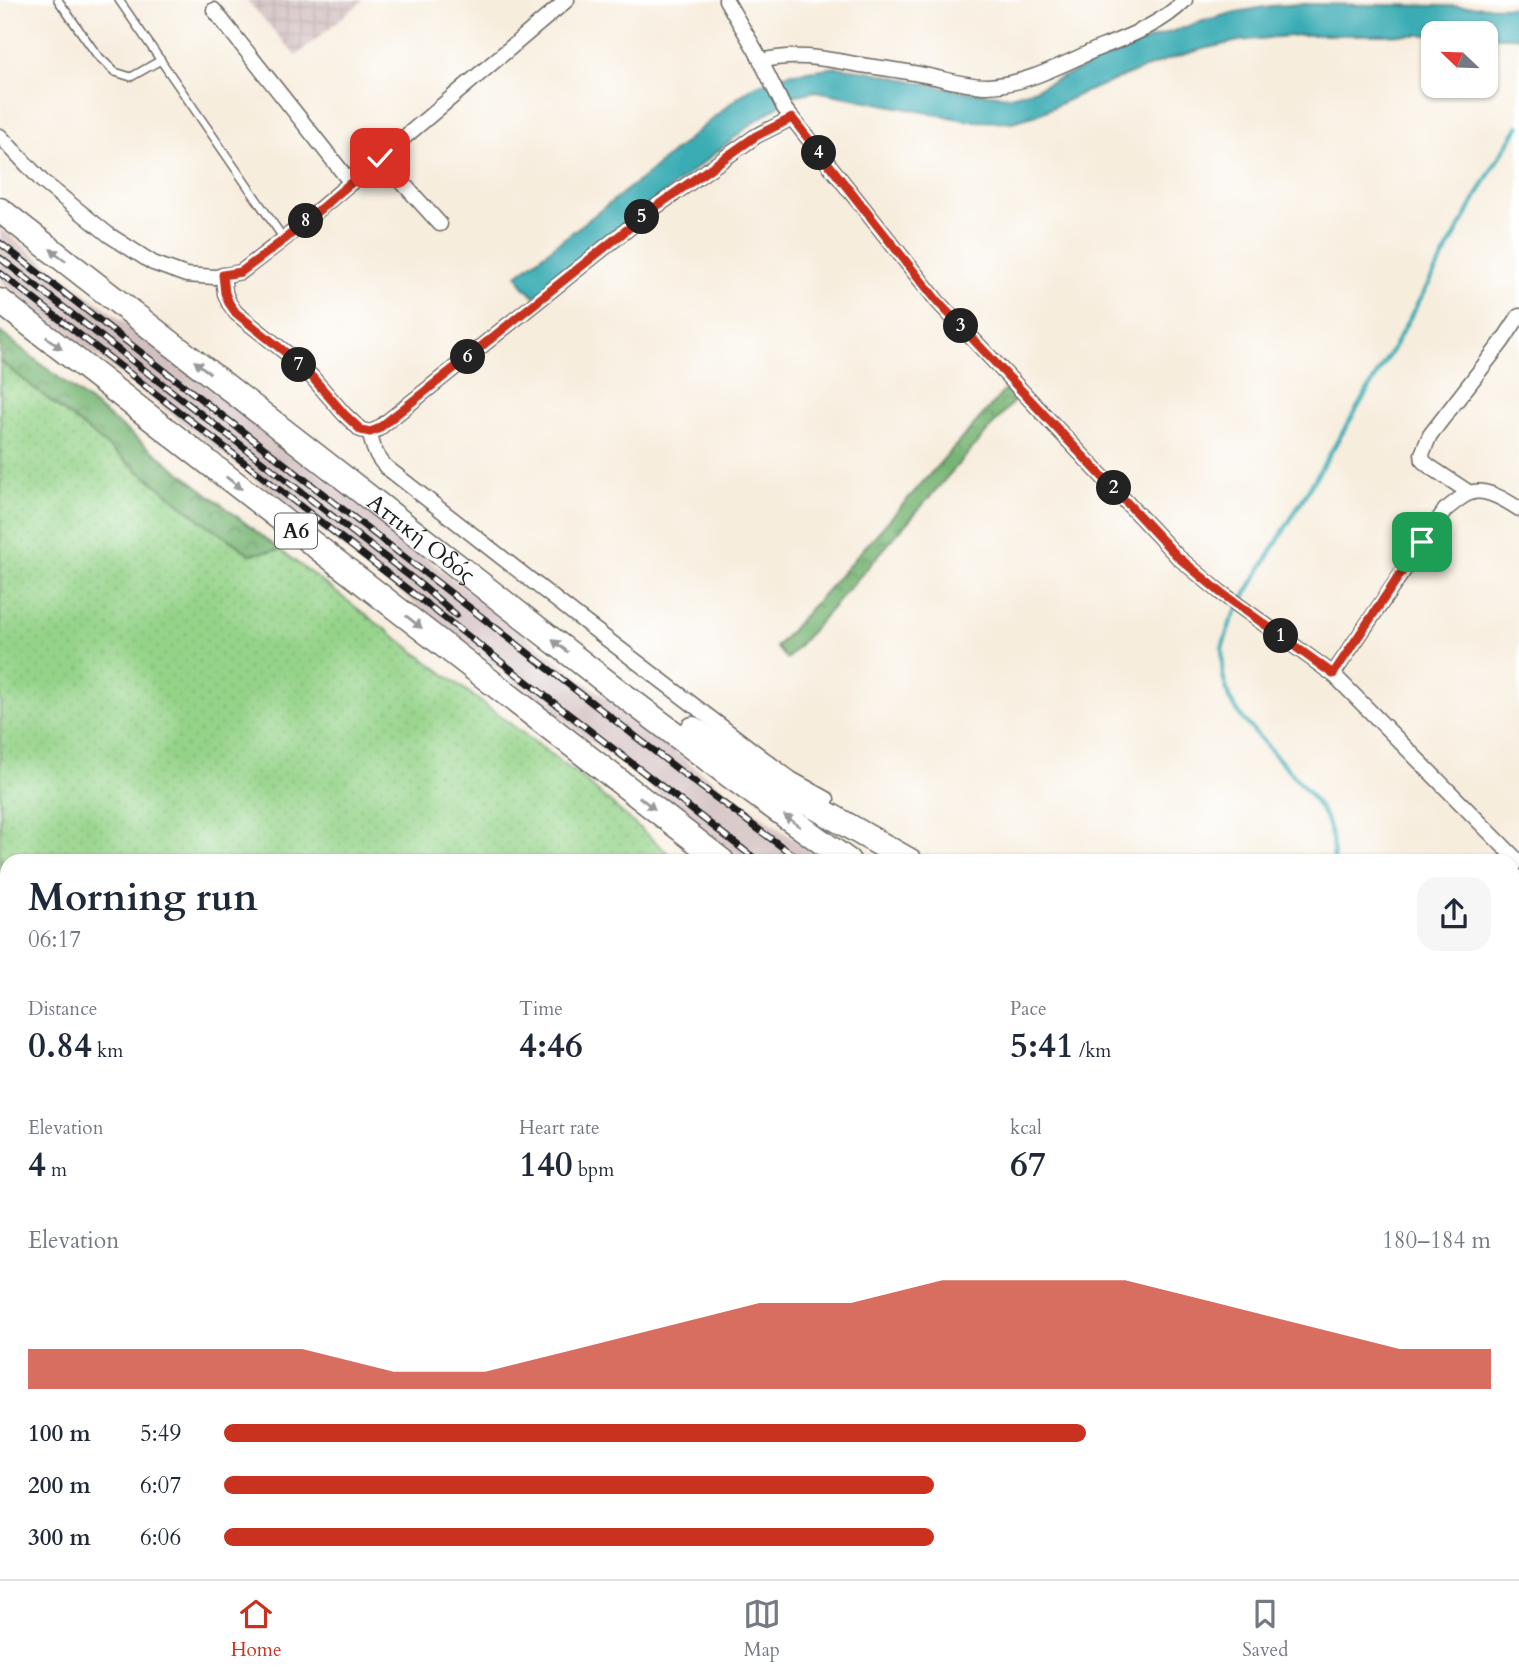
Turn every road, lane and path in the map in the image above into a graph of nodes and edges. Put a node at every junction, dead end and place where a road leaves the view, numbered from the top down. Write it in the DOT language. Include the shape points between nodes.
graph roads {
  1 [pos="58,0"];
  2 [pos="119,0"];
  3 [pos="567,0"];
  4 [pos="726,0"];
  5 [pos="1185,0"];
  6 [pos="214,10"];
  7 [pos="161,60"];
  8 [pos="764,68"];
  9 [pos="788,113"];
  10 [pos="0,136"];
  11 [pos="380,158"];
  12 [pos="351,183"];
  13 [pos="0,210"];
  14 [pos="440,224"];
  15 [pos="285,239"];
  16 [pos="223,275"];
  17 [pos="0,302"];
  18 [pos="1519,316"];
  19 [pos="370,432"];
  20 [pos="1470,493"];
  21 [pos="1519,509"];
  22 [pos="1333,674"];
  23 [pos="614,688"];
  24 [pos="827,799"];
  25 [pos="713,854"];
  26 [pos="838,854"];
  27 [pos="898,854"];
  28 [pos="1511,854"];
  1 -- 7 [label="lane" via="97,55 115,72 131,77"];
  2 -- 7 [label="lane"];
  3 -- 11 [label="street"];
  4 -- 8 [label="street"];
  5 -- 8 [label="street" via="1131,35 1032,77 989,86 810,57 778,57"];
  6 -- 12 [label="street"];
  7 -- 15 [label="lane"];
  8 -- 9 [label="street"];
  9 -- 19 [label="street" via="654,208"];
  9 -- 22 [label="street" via="938,302 1178,557"];
  10 -- 16 [label="street" via="42,181 109,235 153,263 186,275"];
  11 -- 12 [label="street"];
  11 -- 14 [label="street"];
  12 -- 15 [label="street"];
  23 -- 13 [label="highway, Αττική Οδός, one-way"];
  15 -- 16 [label="street" via="241,272"];
  16 -- 19 [label="street" via="225,293 236,313 290,356 361,430"];
  17 -- 25 [label="highway, Α6, one-way"];
  18 -- 20 [label="street" via="1430,435 1422,454 1429,466"];
  19 -- 24 [label="street" via="377,458 386,467 772,765"];
  20 -- 21 [label="street" via="1500,497"];
  20 -- 22 [label="street" via="1445,510"];
  22 -- 28 [label="street"];
  26 -- 23 [label="highway, Αττική Οδός, one-way"];
  23 -- 27 [label="highway" via="700,733 775,784"];
}
